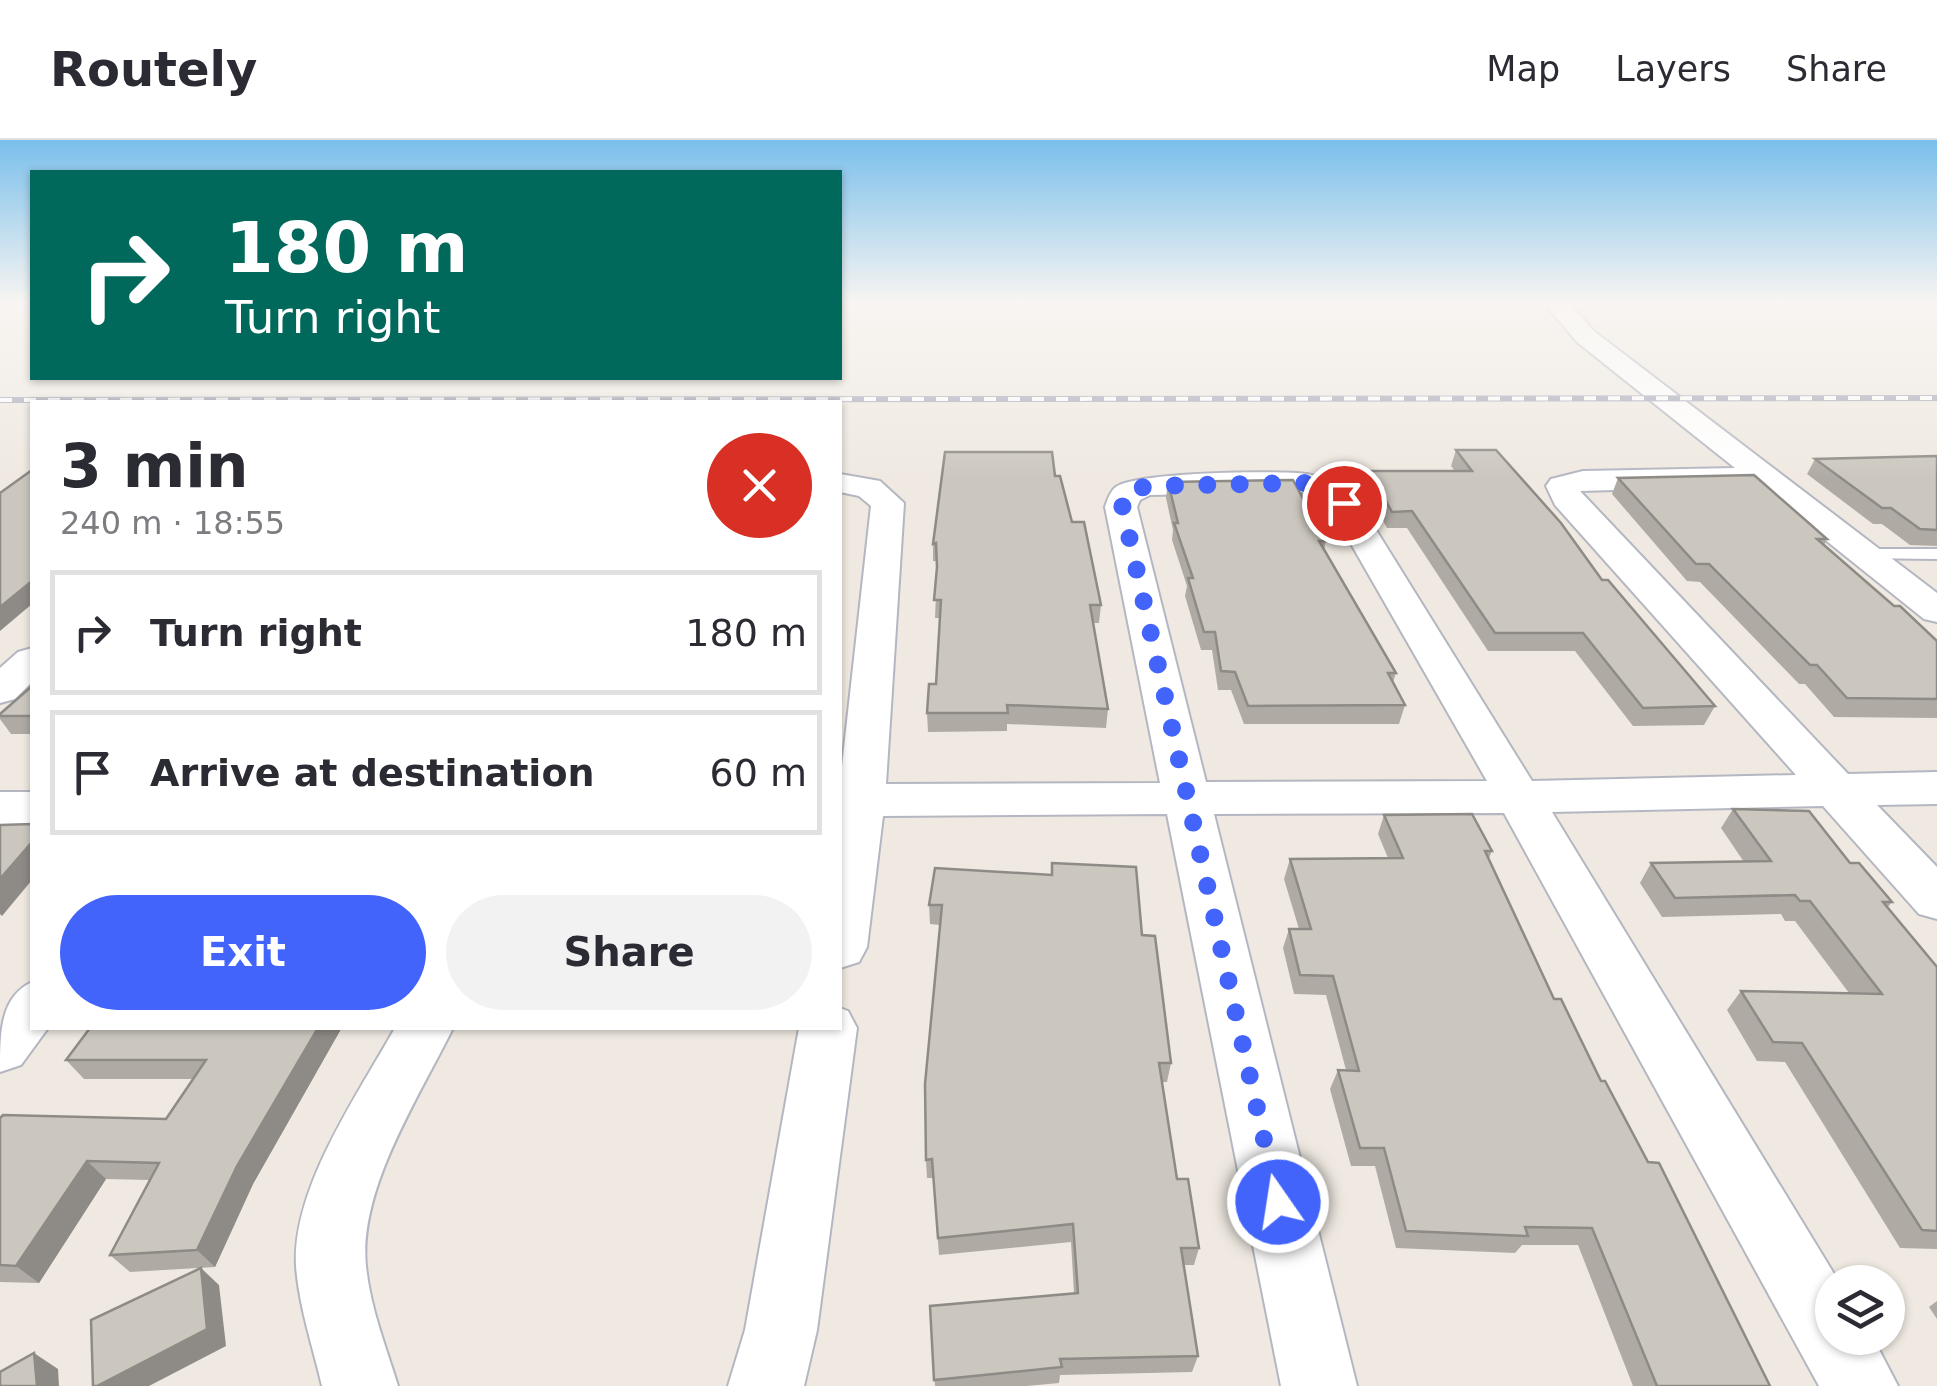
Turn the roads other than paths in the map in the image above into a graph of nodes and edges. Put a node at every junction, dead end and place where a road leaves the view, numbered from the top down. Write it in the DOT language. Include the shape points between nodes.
graph roads {
  1 [pos="1616,361"];
  2 [pos="1762,477"];
  3 [pos="842,483"];
  4 [pos="1862,554"];
  5 [pos="1937,554"];
  6 [pos="1937,611"];
  7 [pos="30,662"];
  8 [pos="0,690"];
  9 [pos="1937,788"];
  10 [pos="1837,789"];
  11 [pos="1519,797"];
  12 [pos="851,799"];
  13 [pos="1188,799"];
  14 [pos="0,808"];
  15 [pos="30,808"];
  16 [pos="1937,900"];
  17 [pos="842,920"];
  18 [pos="30,1008"];
  19 [pos="423,1030"];
  20 [pos="828,1030"];
  21 [pos="0,1047"];
  22 [pos="360,1386"];
  23 [pos="766,1386"];
  24 [pos="1319,1386"];
  25 [pos="1860,1386"];
  1 -- 2 [label="street"];
  2 -- 4 [label="street"];
  2 -- 10 [label="street" via="1582,480 1566,483 1562,492"];
  3 -- 12 [label="street" via="869,488 888,503"];
  4 -- 5 [label="lane"];
  4 -- 6 [label="street"];
  7 -- 8 [label="street"];
  9 -- 10 [label="street"];
  10 -- 11 [label="street"];
  10 -- 16 [label="street"];
  11 -- 13 [label="street"];
  11 -- 13 [label="street" via="1338,497 1305,483 1146,486 1126,494 1121,507"];
  11 -- 25 [label="street"];
  12 -- 13 [label="street"];
  12 -- 17 [label="street"];
  13 -- 24 [label="street"];
  14 -- 15 [label="street"];
  18 -- 21 [label="street"];
  19 -- 22 [label="street" via="333,1228 334,1284"];
  20 -- 23 [label="street" via="782,1330"];
}
